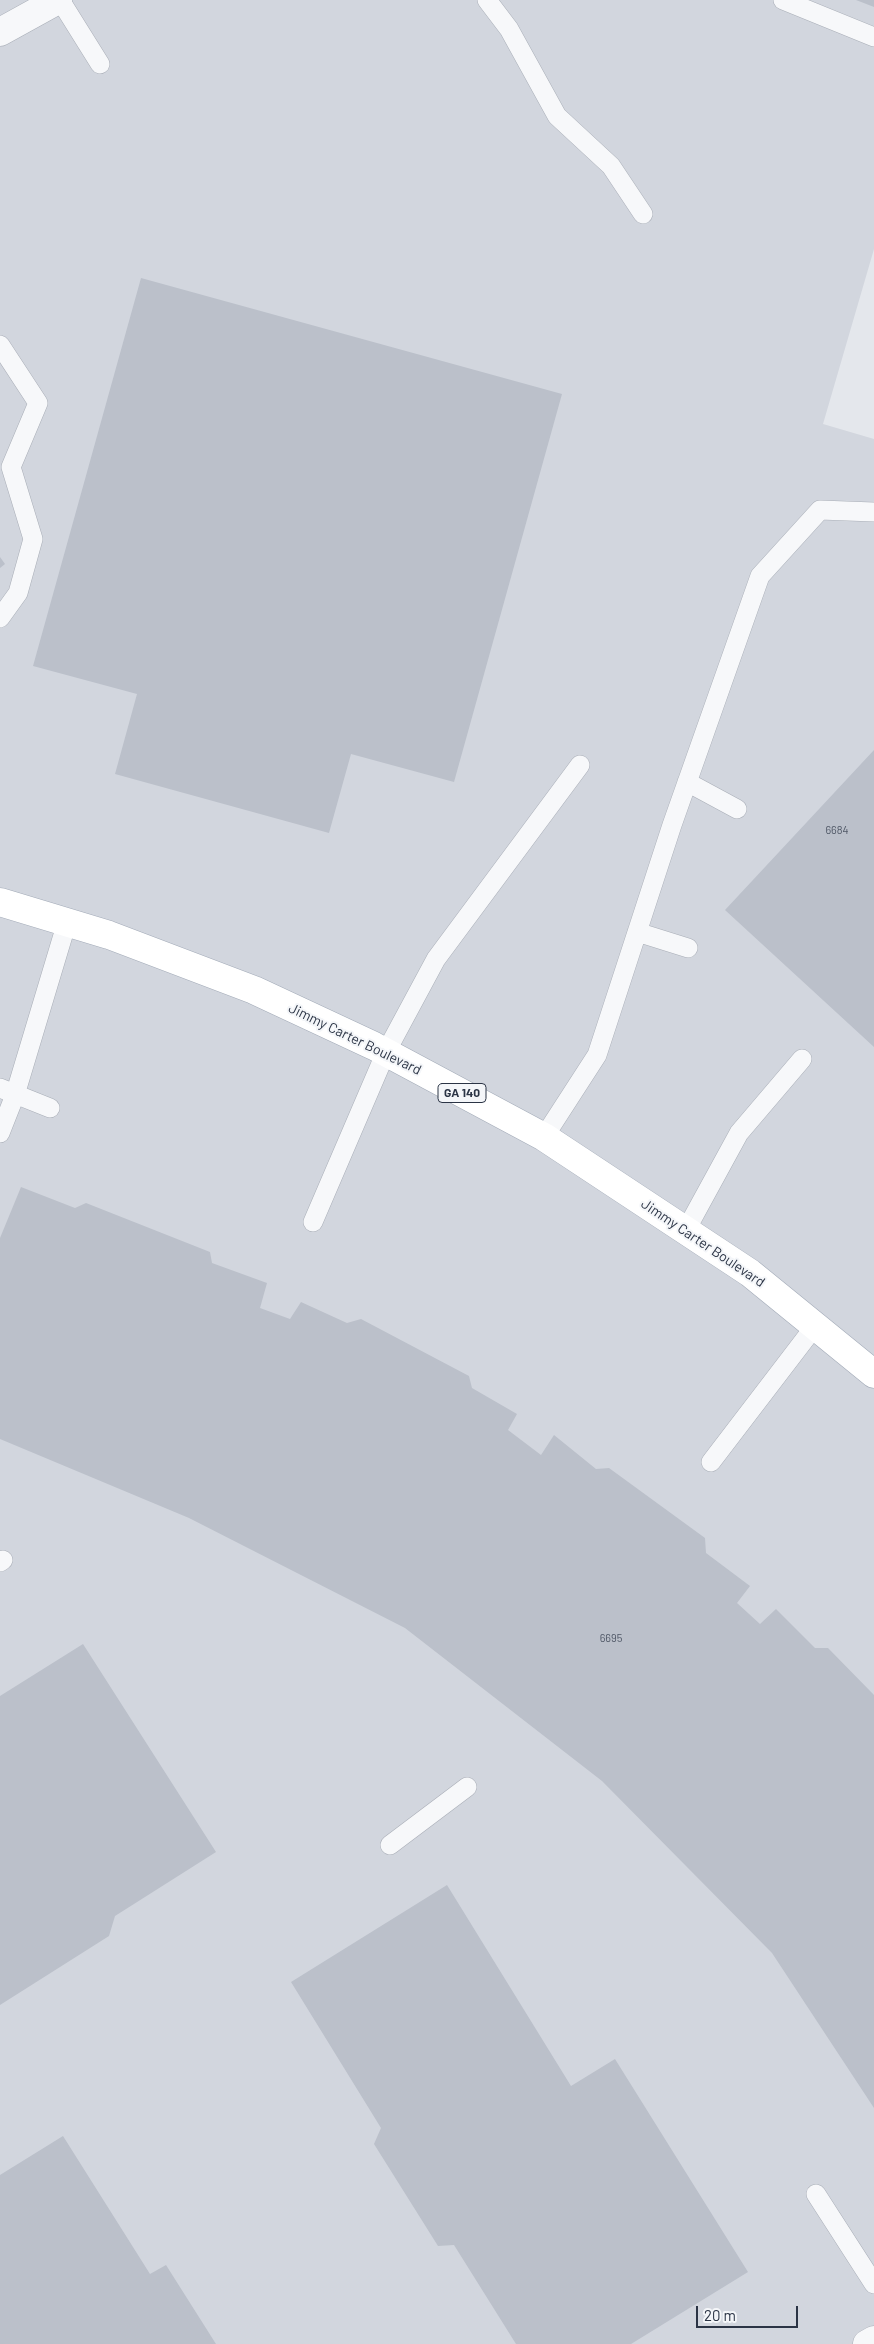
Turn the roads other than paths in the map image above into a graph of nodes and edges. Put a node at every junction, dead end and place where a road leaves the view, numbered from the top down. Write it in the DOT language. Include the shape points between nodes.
graph roads {
  1 [pos="59,0"];
  2 [pos="487,0"];
  3 [pos="783,0"];
  4 [pos="0,32"];
  5 [pos="874,37"];
  6 [pos="100,64"];
  7 [pos="642,214"];
  8 [pos="0,344"];
  9 [pos="874,512"];
  10 [pos="0,618"];
  11 [pos="580,765"];
  12 [pos="687,782"];
  13 [pos="737,809"];
  14 [pos="0,902"];
  15 [pos="67,922"];
  16 [pos="637,932"];
  17 [pos="688,948"];
  18 [pos="386,1052"];
  19 [pos="802,1059"];
  20 [pos="8,1091"];
  21 [pos="50,1108"];
  22 [pos="0,1133"];
  23 [pos="544,1137"];
  24 [pos="313,1222"];
  25 [pos="686,1230"];
  26 [pos="815,1326"];
  27 [pos="874,1374"];
  28 [pos="711,1462"];
  29 [pos="468,1788"];
  30 [pos="390,1846"];
  31 [pos="816,2194"];
  32 [pos="874,2284"];
  33 [pos="874,2340"];
  34 [pos="867,2344"];
  1 -- 4 [label="street"];
  1 -- 6 [label="lane"];
  2 -- 7 [label="lane" via="508,29 557,116 611,166"];
  3 -- 5 [label="lane"];
  8 -- 10 [label="lane" via="38,403 11,467 33,539 18,594"];
  9 -- 12 [label="lane" via="820,510 760,576"];
  11 -- 18 [label="lane" via="436,959"];
  12 -- 13 [label="lane"];
  12 -- 16 [label="lane"];
  14 -- 15 [label="main road, Jimmy Carter Boulevard / GA 140"];
  15 -- 18 [label="main road, Jimmy Carter Boulevard / GA 140" via="254,990"];
  15 -- 20 [label="lane"];
  16 -- 17 [label="lane"];
  16 -- 23 [label="lane" via="597,1055"];
  18 -- 23 [label="main road, Jimmy Carter Boulevard / GA 140"];
  18 -- 24 [label="lane"];
  19 -- 25 [label="lane" via="739,1133"];
  20 -- 21 [label="lane"];
  20 -- 22 [label="lane"];
  23 -- 25 [label="main road, Jimmy Carter Boulevard / GA 140"];
  25 -- 26 [label="main road, Jimmy Carter Boulevard / GA 140" via="750,1273"];
  26 -- 27 [label="main road, Jimmy Carter Boulevard / GA 140"];
  26 -- 28 [label="lane"];
  29 -- 30 [label="lane"];
  31 -- 32 [label="lane"];
  33 -- 34 [label="street"];
}
